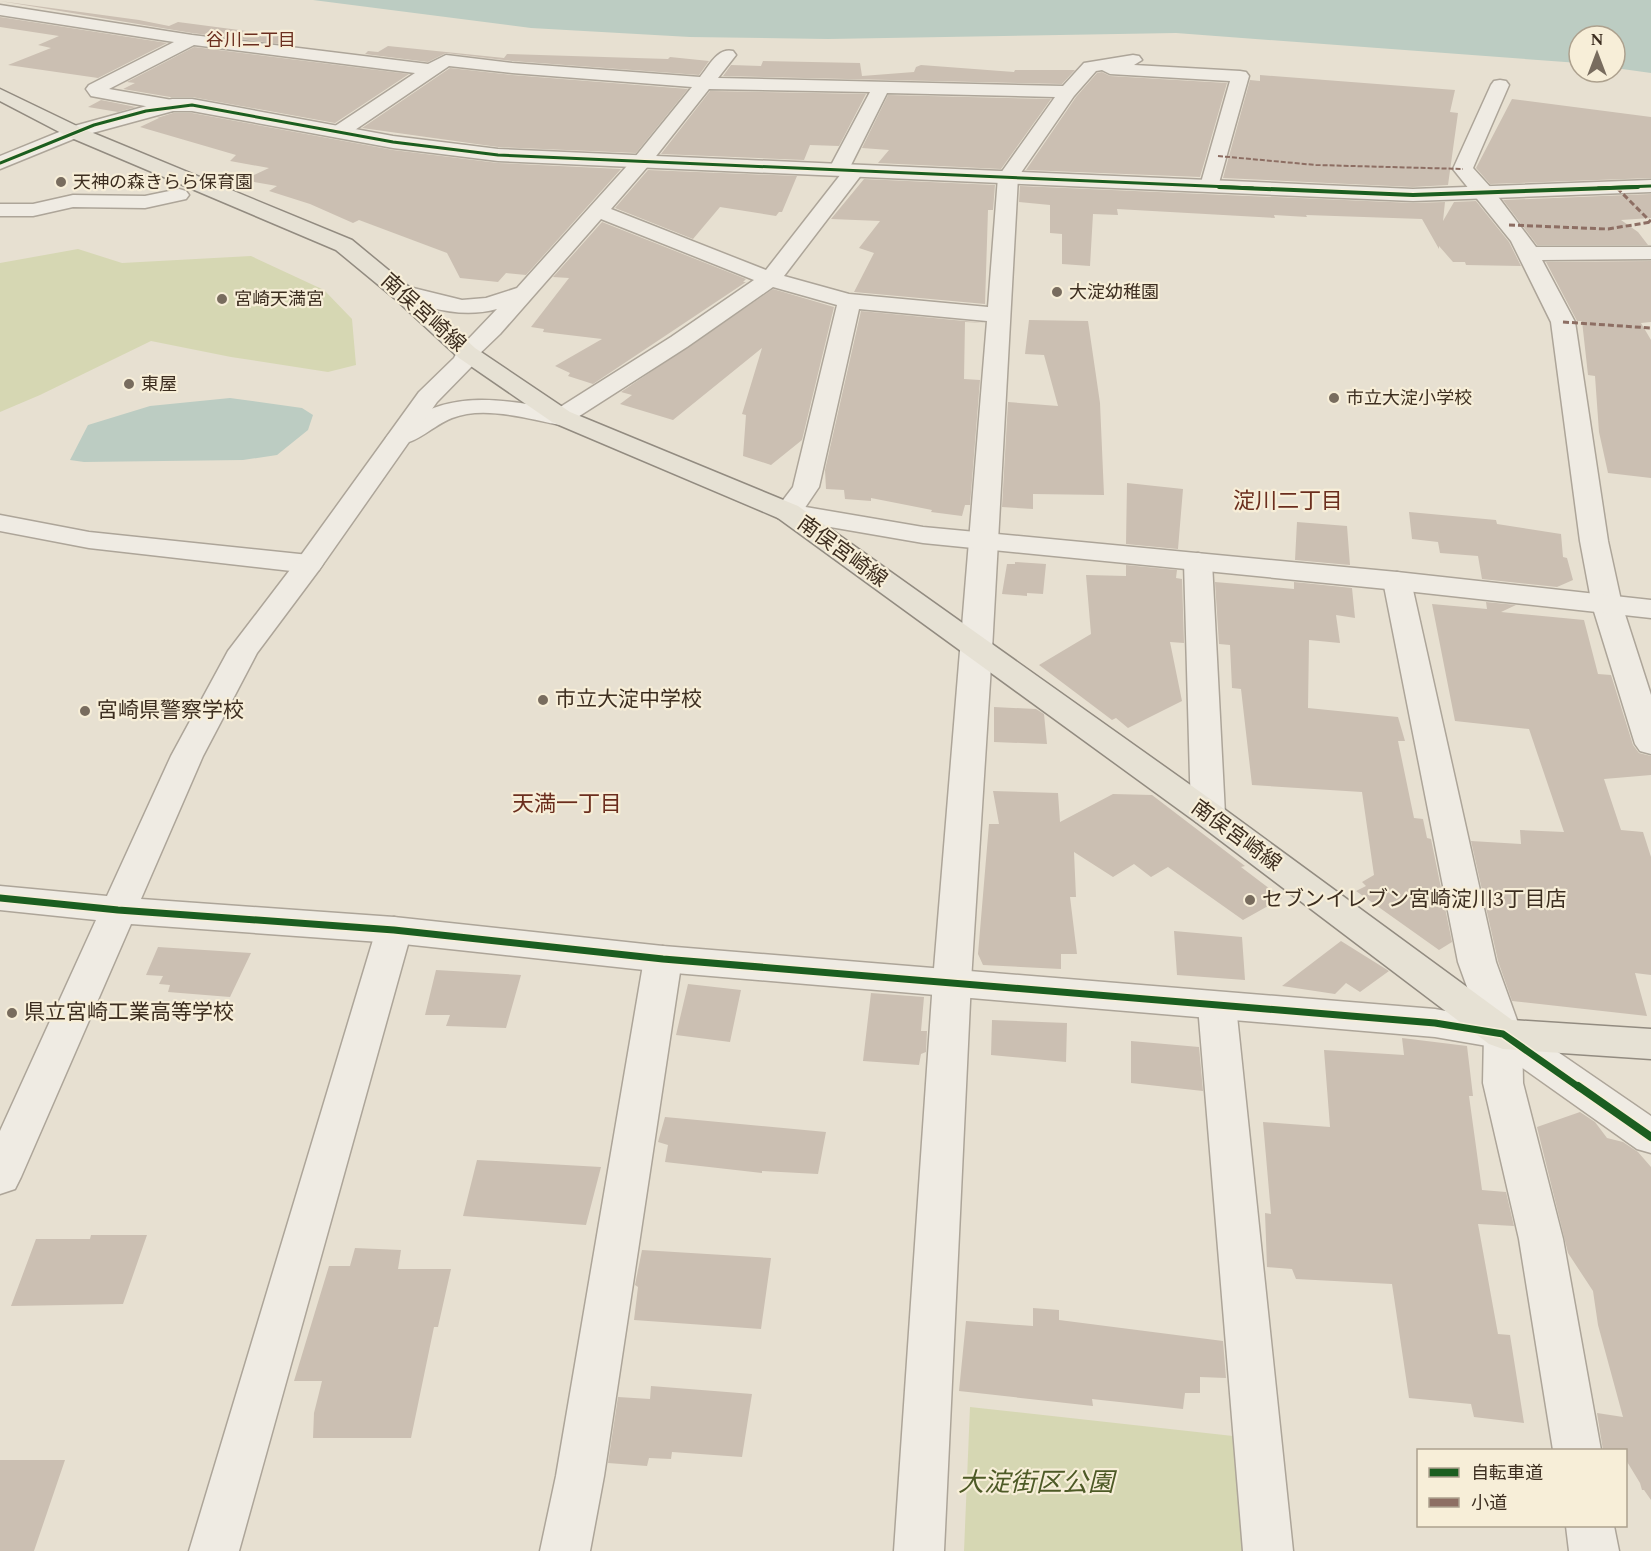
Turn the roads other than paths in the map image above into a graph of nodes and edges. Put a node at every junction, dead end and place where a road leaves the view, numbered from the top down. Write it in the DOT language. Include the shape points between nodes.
graph roads {
  1 [pos="0,10"];
  2 [pos="29,15"];
  3 [pos="0,27"];
  4 [pos="192,40"];
  5 [pos="727,55"];
  6 [pos="1133,60"];
  7 [pos="1090,67"];
  8 [pos="432,70"];
  9 [pos="703,83"];
  10 [pos="1500,85"];
  11 [pos="882,86"];
  12 [pos="1068,92"];
  13 [pos="0,94"];
  14 [pos="172,105"];
  15 [pos="74,132"];
  16 [pos="339,132"];
  17 [pos="642,161"];
  18 [pos="0,163"];
  19 [pos="847,170"];
  20 [pos="1008,177"];
  21 [pos="1210,186"];
  22 [pos="1651,186"];
  23 [pos="1486,194"];
  24 [pos="179,195"];
  25 [pos="0,210"];
  26 [pos="596,210"];
  27 [pos="1651,253"];
  28 [pos="1527,254"];
  29 [pos="770,279"];
  30 [pos="401,292"];
  31 [pos="524,293"];
  32 [pos="849,301"];
  33 [pos="999,315"];
  34 [pos="467,353"];
  35 [pos="561,417"];
  36 [pos="399,438"];
  37 [pos="788,512"];
  38 [pos="0,524"];
  39 [pos="984,542"];
  40 [pos="1198,562"];
  41 [pos="309,564"];
  42 [pos="1397,581"];
  43 [pos="1607,605"];
  44 [pos="1651,609"];
  45 [pos="977,650"];
  46 [pos="1651,744"];
  47 [pos="1208,814"];
  48 [pos="0,898"];
  49 [pos="118,910"];
  50 [pos="394,930"];
  51 [pos="663,959"];
  52 [pos="952,981"];
  53 [pos="1217,1006"];
  54 [pos="1503,1034"];
  55 [pos="1651,1044"];
  56 [pos="1651,1137"];
  57 [pos="0,1177"];
  58 [pos="1577,1449"];
  59 [pos="1590,1527"];
  60 [pos="214,1551"];
  61 [pos="565,1551"];
  62 [pos="919,1551"];
  63 [pos="1268,1551"];
  64 [pos="1594,1551"];
  1 -- 2 [label="street"];
  2 -- 3 [label="street"];
  2 -- 4 [label="street"];
  4 -- 8 [label="street"];
  4 -- 14 [label="street" via="95,89"];
  5 -- 9 [label="street"];
  6 -- 7 [label="street"];
  7 -- 12 [label="street"];
  7 -- 21 [label="street" via="1240,76"];
  8 -- 9 [label="street" via="446,60"];
  8 -- 16 [label="street"];
  9 -- 11 [label="street"];
  9 -- 17 [label="street"];
  10 -- 23 [label="street" via="1463,169"];
  11 -- 12 [label="street"];
  11 -- 19 [label="street"];
  12 -- 20 [label="street"];
  13 -- 15 [label="main road, 南俣宮崎線"];
  14 -- 15 [label="street"];
  14 -- 16 [label="street" via="192,105"];
  15 -- 18 [label="street"];
  15 -- 30 [label="main road, 南俣宮崎線" via="344,245"];
  16 -- 17 [label="street" via="498,155"];
  17 -- 19 [label="street"];
  17 -- 26 [label="street"];
  19 -- 20 [label="street"];
  19 -- 29 [label="street"];
  20 -- 21 [label="street"];
  20 -- 33 [label="street"];
  21 -- 23 [label="street" via="1413,195"];
  22 -- 23 [label="street"];
  23 -- 28 [label="street"];
  24 -- 25 [label="street" via="145,202 74,201 33,210"];
  26 -- 29 [label="street"];
  26 -- 31 [label="street"];
  27 -- 28 [label="street"];
  28 -- 43 [label="street" via="1563,322 1594,541"];
  29 -- 32 [label="street"];
  29 -- 35 [label="street"];
  30 -- 31 [label="street" via="456,308 480,308"];
  30 -- 34 [label="main road, 南俣宮崎線"];
  31 -- 34 [label="street"];
  32 -- 33 [label="street"];
  32 -- 37 [label="street" via="806,487"];
  33 -- 39 [label="street"];
  34 -- 35 [label="main road, 南俣宮崎線"];
  34 -- 36 [label="street" via="466,360 428,397"];
  35 -- 36 [label="street" via="472,406 430,418"];
  35 -- 37 [label="main road, 南俣宮崎線"];
  36 -- 41 [label="street"];
  37 -- 39 [label="street"];
  37 -- 45 [label="main road, 南俣宮崎線"];
  38 -- 41 [label="street" via="89,540"];
  39 -- 40 [label="street"];
  39 -- 45 [label="street"];
  40 -- 42 [label="street"];
  40 -- 47 [label="street"];
  41 -- 49 [label="street" via="243,651 187,756"];
  42 -- 43 [label="street"];
  42 -- 54 [label="street" via="1477,962"];
  43 -- 44 [label="street"];
  43 -- 46 [label="street"];
  45 -- 47 [label="main road, 南俣宮崎線"];
  45 -- 52 [label="street"];
  47 -- 54 [label="main road, 南俣宮崎線"];
  48 -- 49 [label="street"];
  49 -- 50 [label="street"];
  49 -- 57 [label="street"];
  50 -- 51 [label="street"];
  50 -- 60 [label="street"];
  51 -- 52 [label="street"];
  51 -- 61 [label="street"];
  52 -- 53 [label="street"];
  52 -- 62 [label="street"];
  53 -- 54 [label="street" via="1435,1023"];
  53 -- 63 [label="street"];
  54 -- 55 [label="main road"];
  54 -- 56 [label="street"];
  54 -- 58 [label="street" via="1503,1083 1541,1239"];
  59 -- 64 [label="street"];
}
